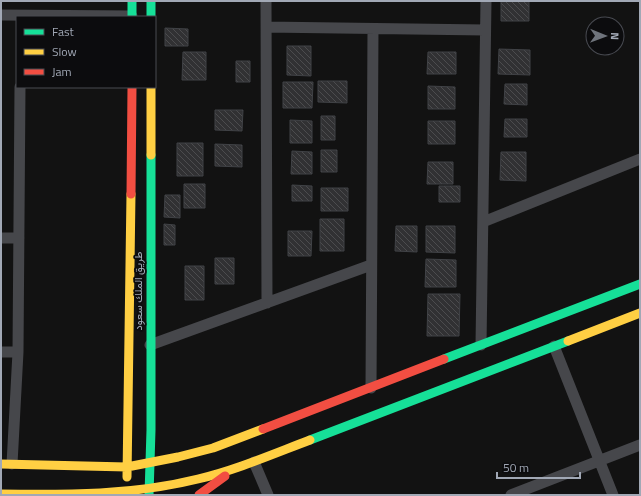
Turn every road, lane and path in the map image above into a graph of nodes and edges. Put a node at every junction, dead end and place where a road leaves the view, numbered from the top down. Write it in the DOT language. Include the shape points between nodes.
graph roads {
  1 [pos="132,1"];
  2 [pos="151,1"];
  3 [pos="266,1"];
  4 [pos="486,1"];
  5 [pos="1,15"];
  6 [pos="20,16"];
  7 [pos="132,16"];
  8 [pos="151,16"];
  9 [pos="266,27"];
  10 [pos="373,29"];
  11 [pos="486,30"];
  12 [pos="20,88"];
  13 [pos="132,88"];
  14 [pos="151,88"];
  15 [pos="640,159"];
  16 [pos="483,222"];
  17 [pos="1,238"];
  18 [pos="19,238"];
  19 [pos="371,265"];
  20 [pos="640,284"];
  21 [pos="267,303"];
  22 [pos="640,312"];
  23 [pos="150,345"];
  24 [pos="481,345"];
  25 [pos="554,346"];
  26 [pos="1,352"];
  27 [pos="18,352"];
  28 [pos="371,388"];
  29 [pos="640,445"];
  30 [pos="599,461"];
  31 [pos="150,462"];
  32 [pos="254,462"];
  33 [pos="6,464"];
  34 [pos="127,466"];
  35 [pos="236,467"];
  36 [pos="150,491"];
  37 [pos="127,492"];
  38 [pos="1,494"];
  39 [pos="75,494"];
  40 [pos="199,495"];
  41 [pos="268,495"];
  42 [pos="512,495"];
  43 [pos="613,495"];
  1 -- 7 [label="street"];
  2 -- 8 [label="street"];
  3 -- 9 [label="street"];
  4 -- 11 [label="street"];
  5 -- 6 [label="street"];
  6 -- 7 [label="street"];
  9 -- 10 [label="street"];
  9 -- 21 [label="street"];
  10 -- 11 [label="street"];
  10 -- 19 [label="street"];
  11 -- 16 [label="street"];
  12 -- 18 [label="street"];
  13 -- 34 [label="street, طريق الملك سعود"];
  14 -- 23 [label="street, طريق الملك سعود"];
  15 -- 16 [label="street"];
  16 -- 24 [label="street"];
  17 -- 18 [label="street"];
  18 -- 27 [label="street"];
  19 -- 21 [label="street"];
  19 -- 28 [label="street"];
  20 -- 24 [label="street"];
  21 -- 23 [label="street"];
  22 -- 25 [label="street"];
  23 -- 31 [label="street, طريق الملك سعود"];
  24 -- 28 [label="street"];
  25 -- 30 [label="street"];
  25 -- 32 [label="street"];
  26 -- 27 [label="street"];
  27 -- 33 [label="street"];
  28 -- 31 [label="street" via="213,448"];
  29 -- 30 [label="street"];
  30 -- 42 [label="street"];
  30 -- 43 [label="street"];
  31 -- 34 [label="street"];
  31 -- 36 [label="street, طريق الملك سعود"];
  32 -- 35 [label="street"];
  32 -- 41 [label="street"];
  33 -- 34 [label="street"];
  34 -- 37 [label="street, طريق الملك سعود"];
  35 -- 36 [label="street"];
  35 -- 40 [label="street"];
  36 -- 37 [label="street"];
  37 -- 39 [label="street"];
  38 -- 39 [label="street"];
}
